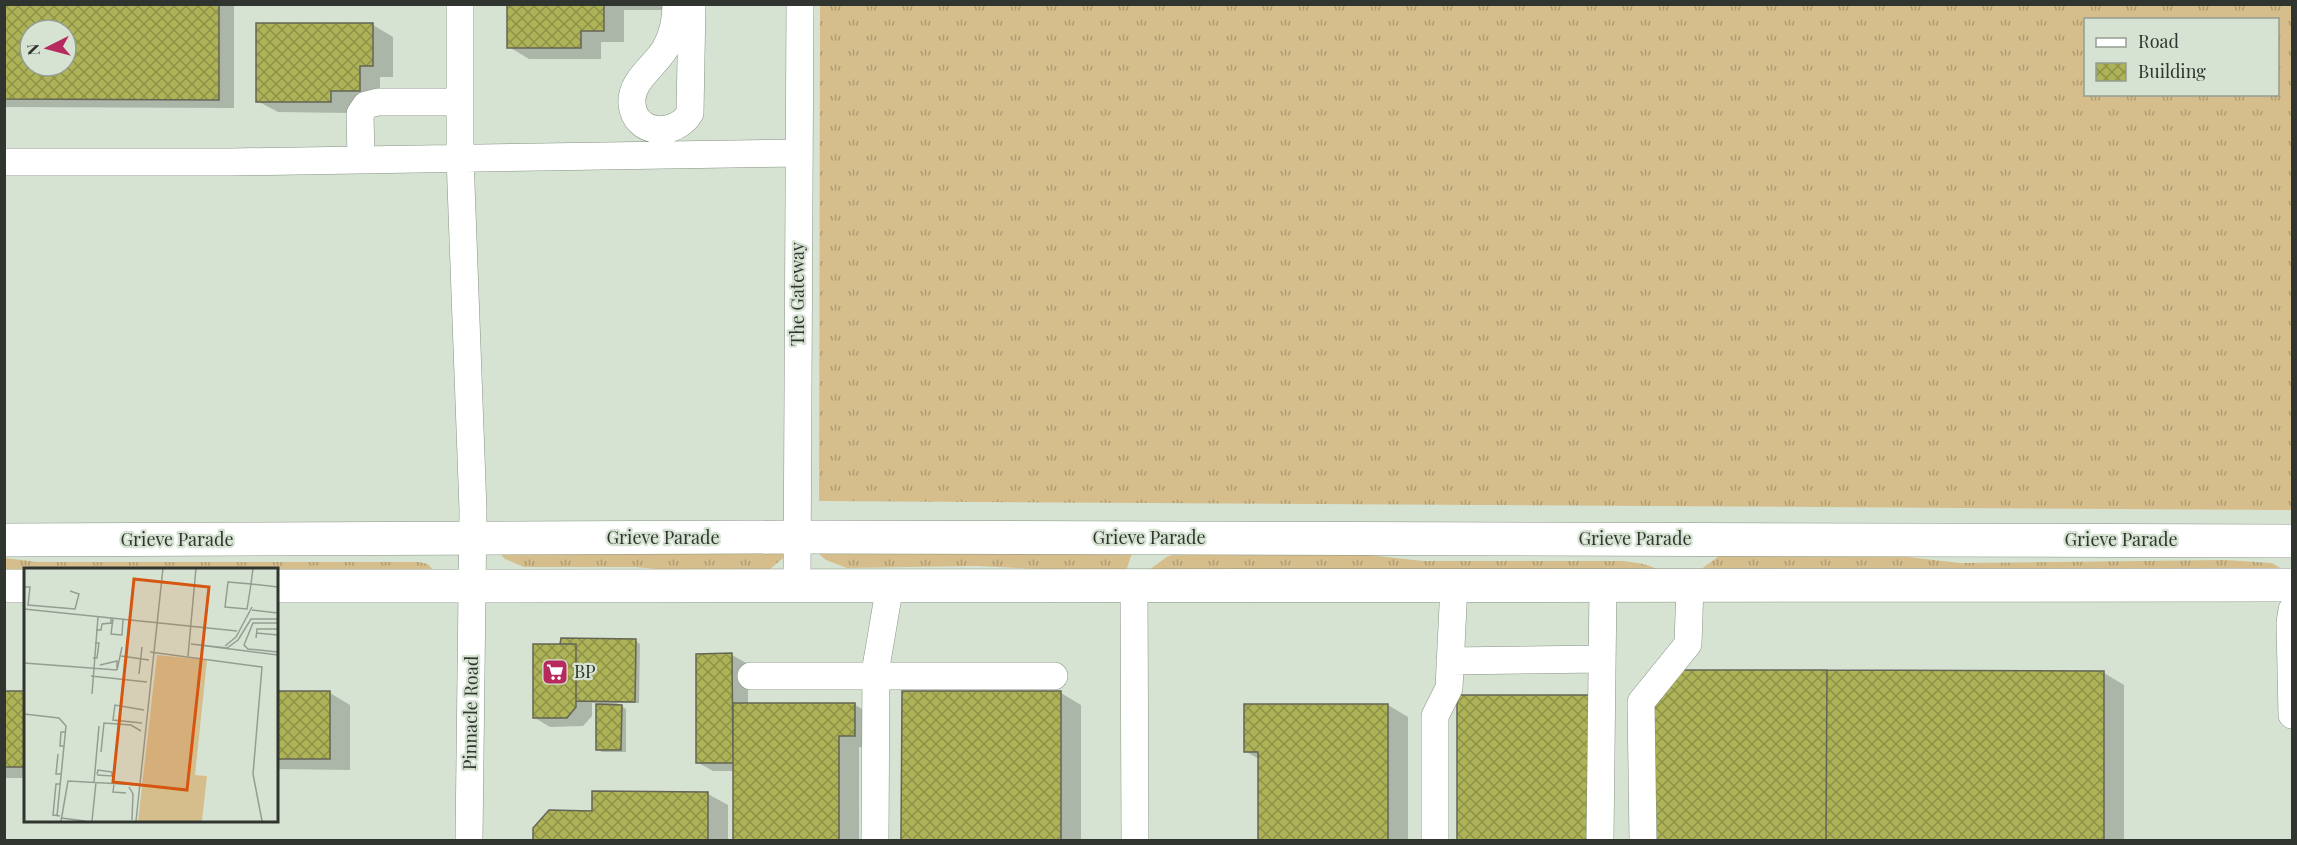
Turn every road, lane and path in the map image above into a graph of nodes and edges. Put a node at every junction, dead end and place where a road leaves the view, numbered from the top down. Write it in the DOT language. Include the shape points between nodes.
graph roads {
  1 [pos="460,4"];
  2 [pos="676,4"];
  3 [pos="692,4"];
  4 [pos="800,4"];
  5 [pos="460,102"];
  6 [pos="798,153"];
  7 [pos="460,157"];
  8 [pos="361,159"];
  9 [pos="4,162"];
  10 [pos="796,537"];
  11 [pos="4,540"];
  12 [pos="472,540"];
  13 [pos="2292,541"];
  14 [pos="472,585"];
  15 [pos="797,585"];
  16 [pos="890,585"];
  17 [pos="1134,585"];
  18 [pos="1454,585"];
  19 [pos="1690,585"];
  20 [pos="2292,585"];
  21 [pos="4,586"];
  22 [pos="24,586"];
  23 [pos="278,586"];
  24 [pos="1603,586"];
  25 [pos="2292,610"];
  26 [pos="1602,659"];
  27 [pos="1450,661"];
  28 [pos="751,676"];
  29 [pos="1054,676"];
  30 [pos="876,677"];
  31 [pos="2292,715"];
  32 [pos="469,840"];
  33 [pos="875,840"];
  34 [pos="1135,840"];
  35 [pos="1435,840"];
  36 [pos="1600,840"];
  37 [pos="1643,840"];
  1 -- 5 [label="street, Pinnacle Road"];
  2 -- 3 [label="street" via="674,30 665,49 632,94 635,114 653,130 677,128 690,113"];
  4 -- 6 [label="street, The Gateway"];
  5 -- 7 [label="street, Pinnacle Road"];
  5 -- 8 [label="street" via="366,105 360,114"];
  6 -- 7 [label="street"];
  6 -- 10 [label="street, The Gateway"];
  7 -- 8 [label="street"];
  7 -- 12 [label="street, Pinnacle Road"];
  8 -- 9 [label="street"];
  10 -- 12 [label="main road, Grieve Parade"];
  10 -- 13 [label="main road, Grieve Parade"];
  10 -- 15 [label="street, The Gateway"];
  11 -- 12 [label="main road, Grieve Parade"];
  12 -- 14 [label="street, Pinnacle Road"];
  14 -- 15 [label="main road"];
  14 -- 23 [label="main road"];
  14 -- 32 [label="street, Pinnacle Road"];
  15 -- 16 [label="main road"];
  16 -- 17 [label="main road"];
  16 -- 30 [label="street"];
  17 -- 18 [label="main road"];
  17 -- 34 [label="street"];
  18 -- 24 [label="main road"];
  18 -- 27 [label="street"];
  19 -- 20 [label="main road"];
  19 -- 24 [label="main road"];
  19 -- 37 [label="street" via="1688,644 1641,702"];
  21 -- 22 [label="main road"];
  24 -- 26 [label="street"];
  25 -- 31 [label="street"];
  26 -- 27 [label="street"];
  26 -- 36 [label="street"];
  27 -- 35 [label="street" via="1449,688 1436,716"];
  28 -- 30 [label="street"];
  29 -- 30 [label="street"];
  30 -- 33 [label="street"];
}
